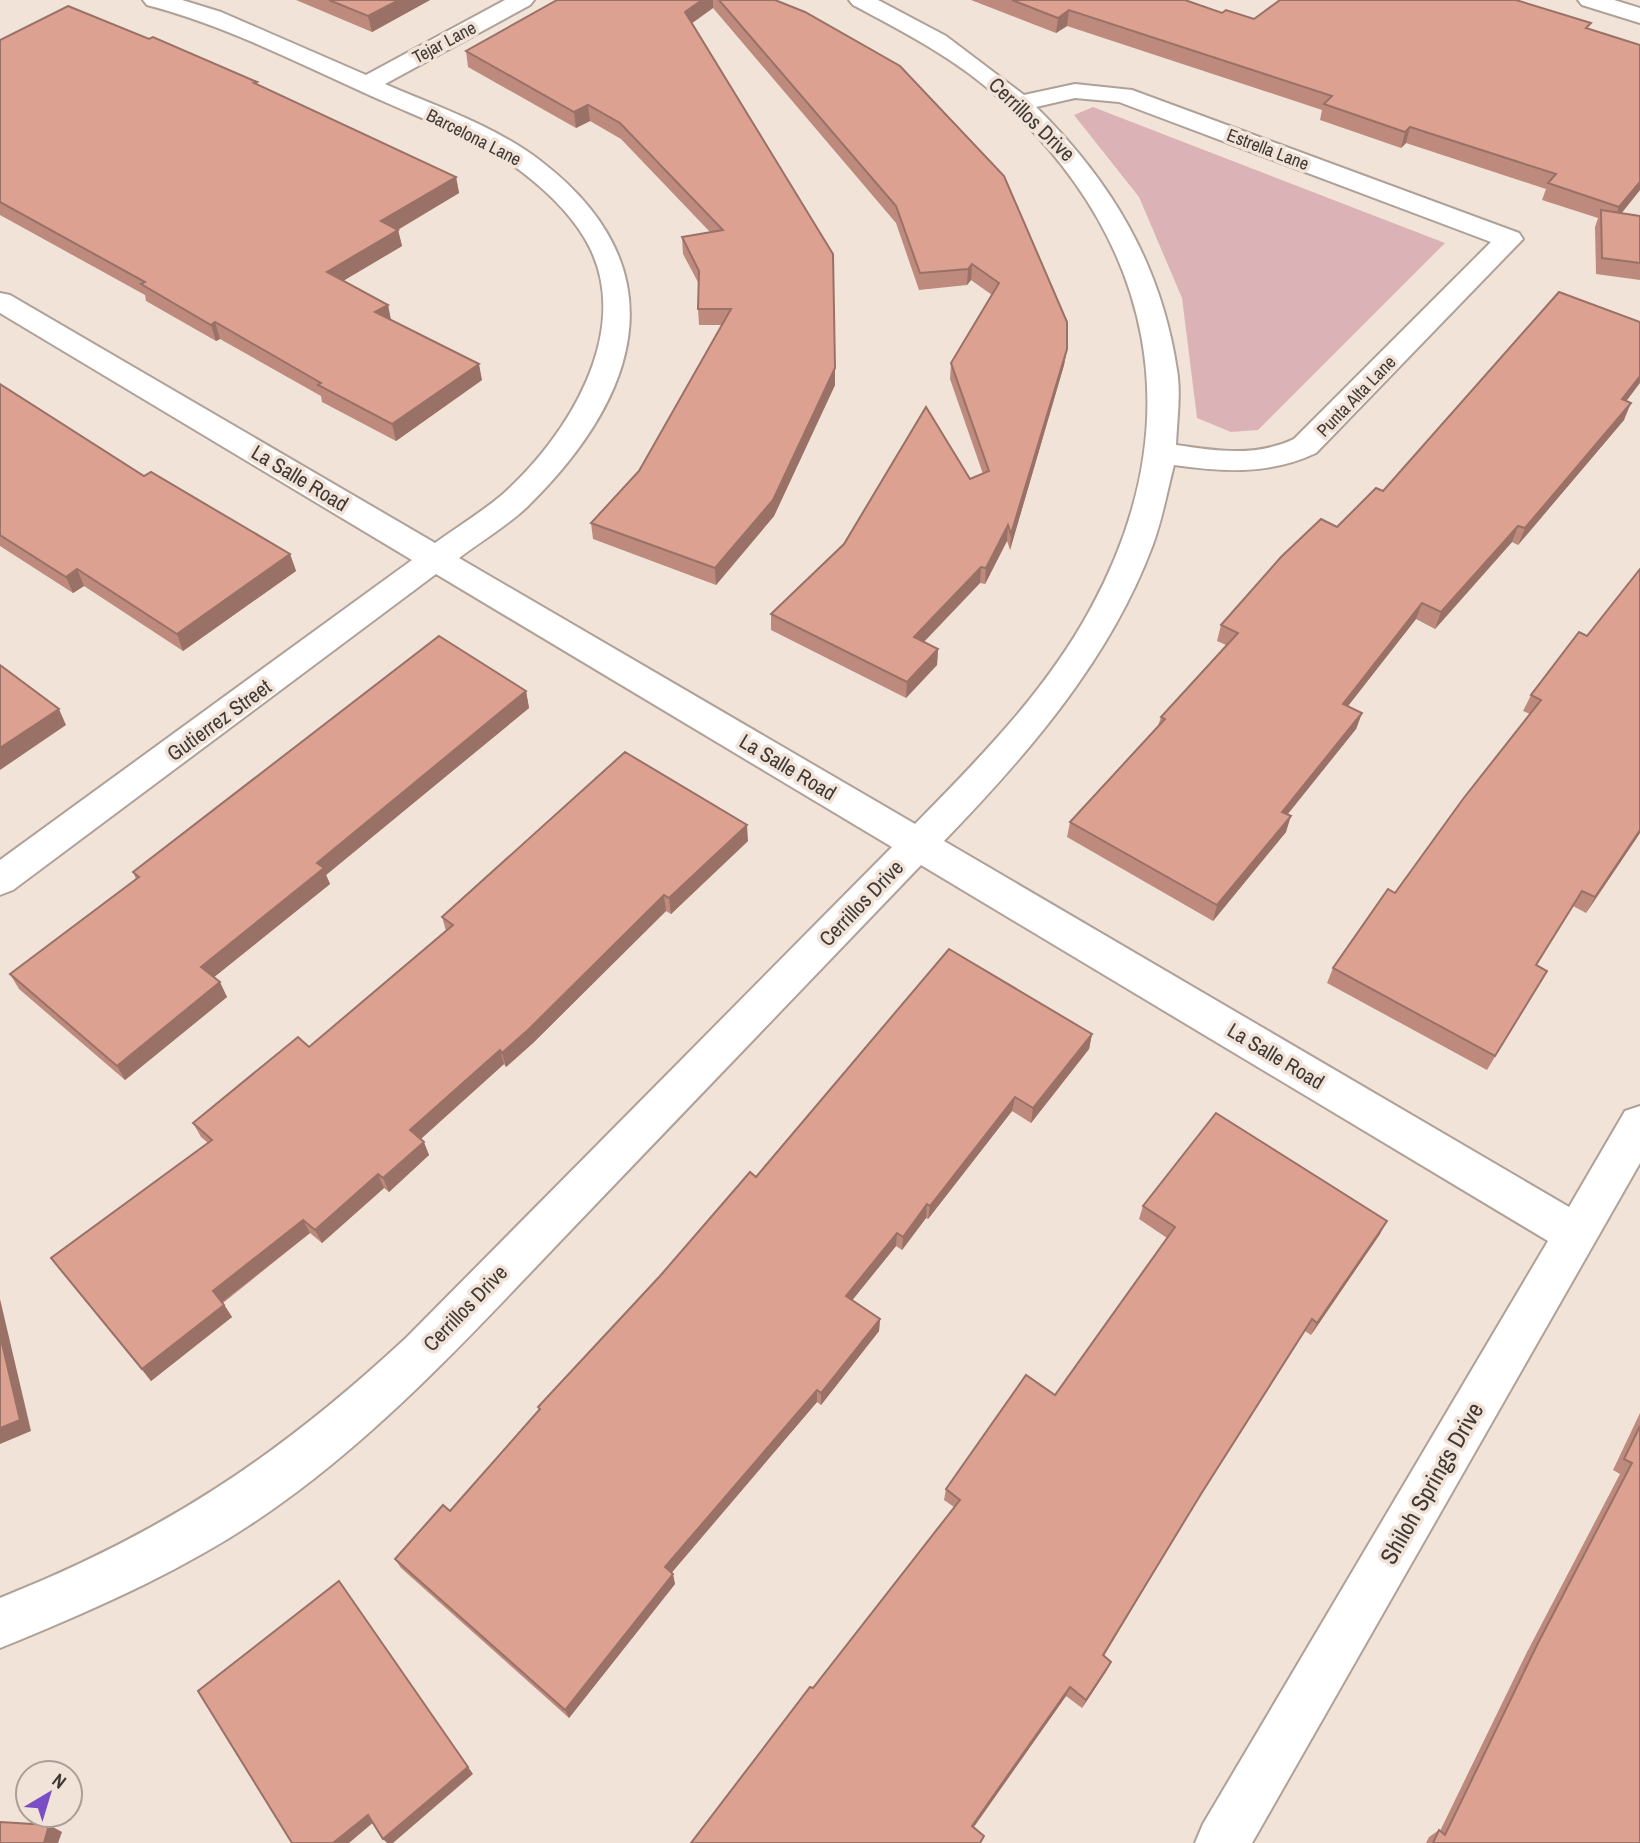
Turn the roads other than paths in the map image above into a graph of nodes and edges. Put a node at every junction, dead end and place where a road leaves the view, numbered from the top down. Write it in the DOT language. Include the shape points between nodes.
graph roads {
  1 [pos="155,0"];
  2 [pos="522,0"];
  3 [pos="861,0"];
  4 [pos="1590,0"];
  5 [pos="1640,16"];
  6 [pos="366,85"];
  7 [pos="1021,103"];
  8 [pos="1509,239"];
  9 [pos="0,301"];
  10 [pos="1160,453"];
  11 [pos="438,559"];
  12 [pos="918,844"];
  13 [pos="0,880"];
  14 [pos="1640,1124"];
  15 [pos="1576,1234"];
  16 [pos="0,1623"];
  17 [pos="1222,1843"];
  1 -- 6 [label="street, Barcelona Lane" via="222,20"];
  2 -- 6 [label="street, Tejar Lane"];
  3 -- 7 [label="street, Cerrillos Drive" via="964,58"];
  4 -- 5 [label="street"];
  6 -- 11 [label="street, Barcelona Lane" via="507,151 555,185 591,227 612,275 617,301 612,356 602,385 568,443 514,501"];
  7 -- 8 [label="street, Estrella Lane" via="1075,91 1123,95"];
  7 -- 10 [label="street, Cerrillos Drive" via="1075,158 1134,256 1157,330 1162,369"];
  8 -- 10 [label="street, Punta Alta Lane" via="1305,446 1284,457 1257,462"];
  9 -- 11 [label="street, La Salle Road"];
  10 -- 12 [label="street, Cerrillos Drive" via="1138,542 1094,634 1027,730"];
  11 -- 12 [label="street, La Salle Road"];
  11 -- 13 [label="street, Gutierrez Street"];
  12 -- 15 [label="street, La Salle Road"];
  12 -- 16 [label="street, Cerrillos Drive" via="363,1409 297,1463 147,1558"];
  14 -- 15 [label="street, Shiloh Springs Drive"];
  15 -- 17 [label="street, Shiloh Springs Drive"];
}
